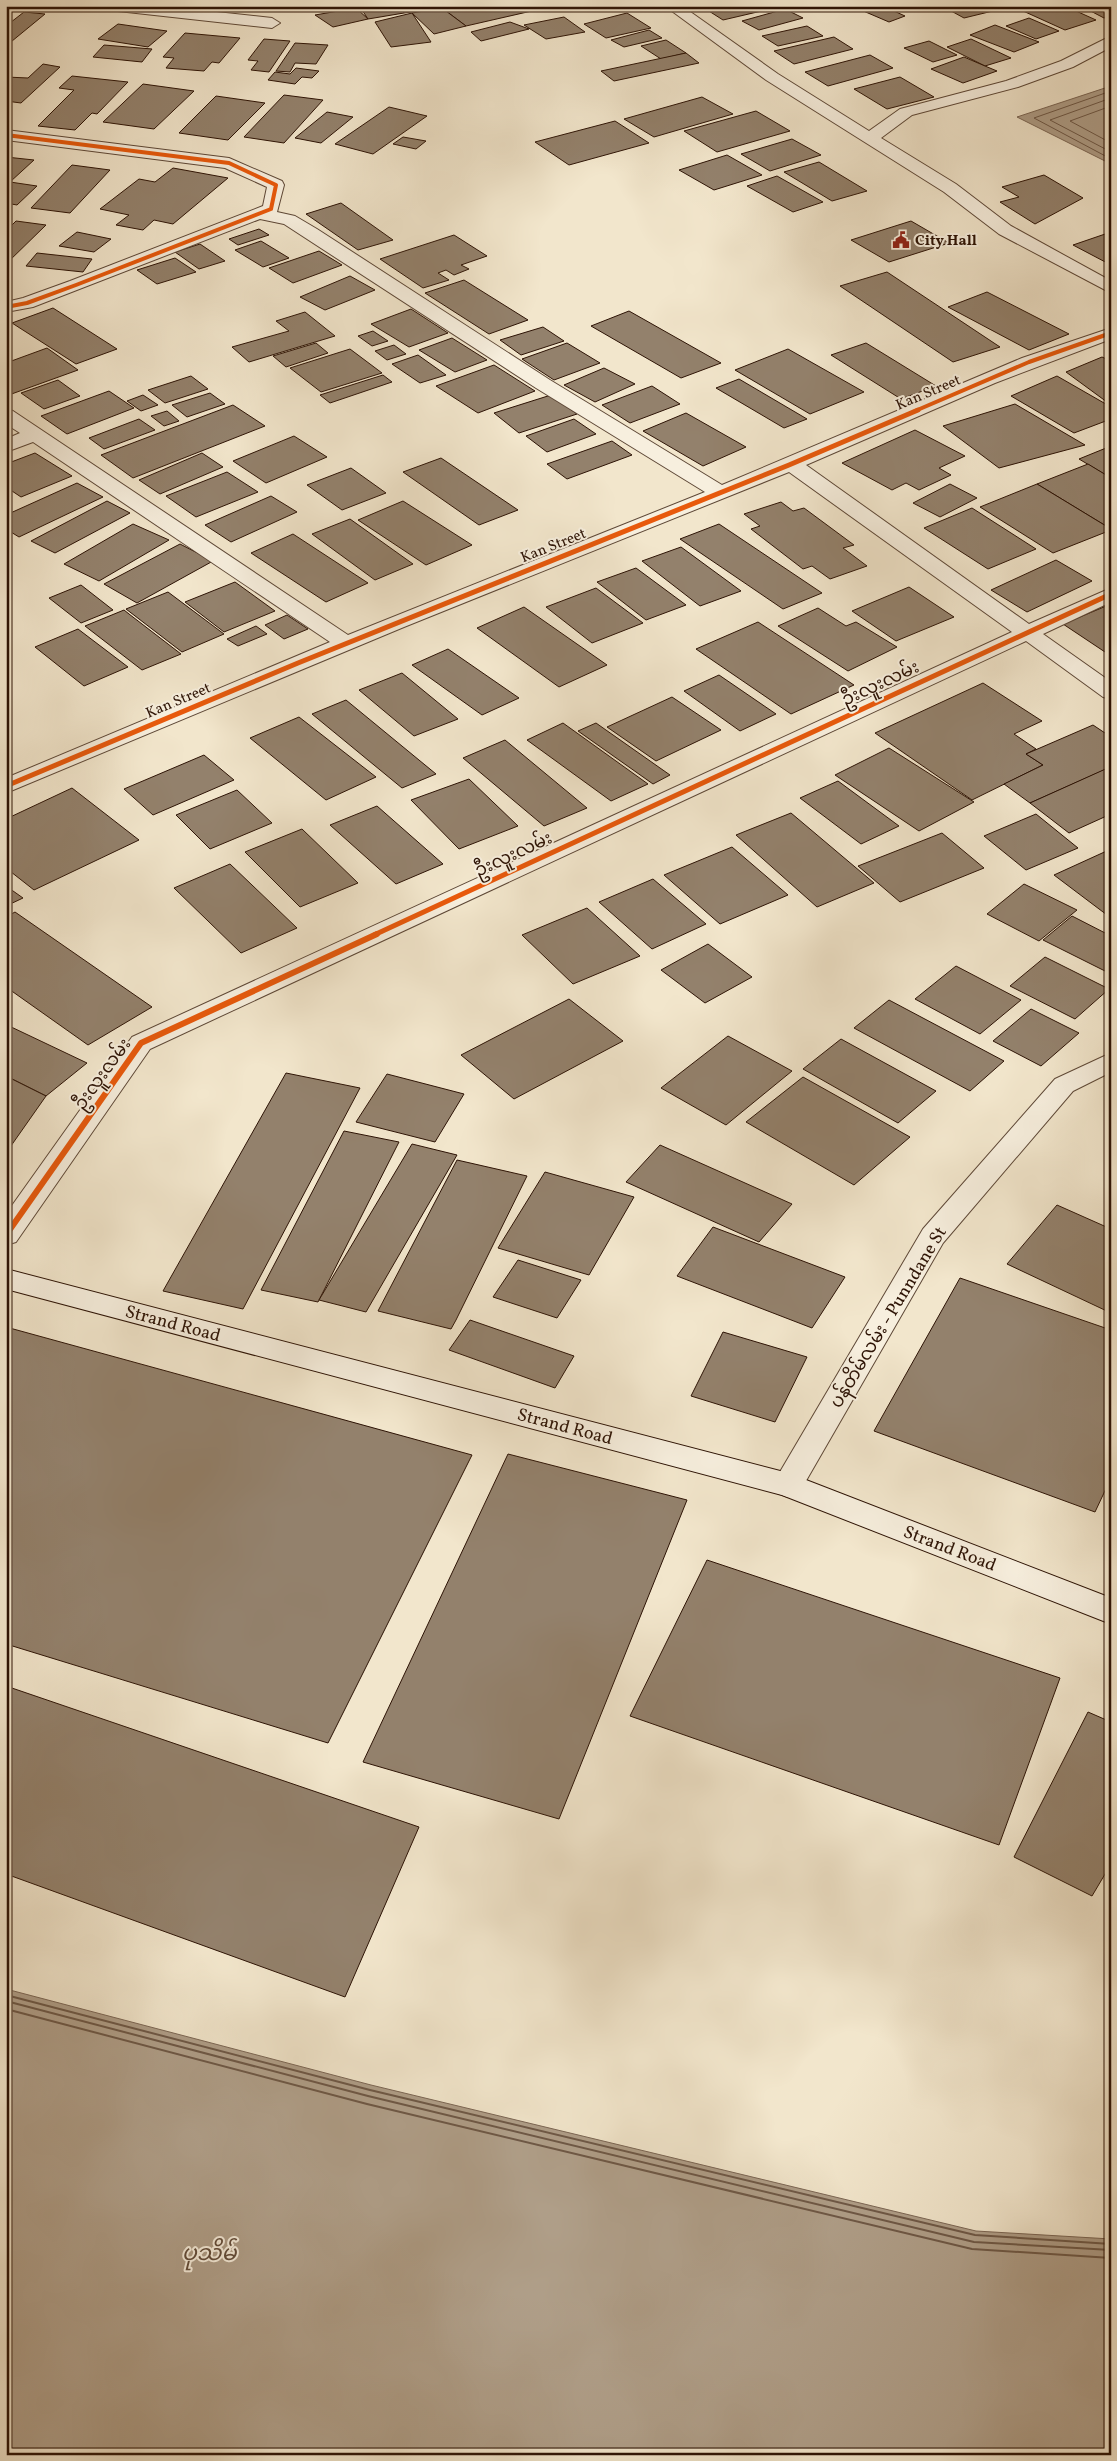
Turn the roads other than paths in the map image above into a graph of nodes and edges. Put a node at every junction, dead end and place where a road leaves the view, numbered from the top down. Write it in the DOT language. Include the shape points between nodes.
graph roads {
  1 [pos="118,6"];
  2 [pos="672,6"];
  3 [pos="272,23"];
  4 [pos="1111,41"];
  5 [pos="6,135"];
  6 [pos="870,138"];
  7 [pos="260,214"];
  8 [pos="1111,288"];
  9 [pos="6,307"];
  10 [pos="1111,333"];
  11 [pos="6,415"];
  12 [pos="34,434"];
  13 [pos="6,446"];
  14 [pos="791,464"];
  15 [pos="719,492"];
  16 [pos="1111,594"];
  17 [pos="1028,631"];
  18 [pos="344,643"];
  19 [pos="1111,692"];
  20 [pos="6,786"];
  21 [pos="1111,1061"];
  22 [pos="6,1235"];
  23 [pos="6,1279"];
  24 [pos="788,1485"];
  25 [pos="1111,1611"];
  1 -- 3 [label="street"];
  2 -- 6 [label="street" via="772,77"];
  4 -- 6 [label="street" via="1067,64 1012,84 906,112"];
  5 -- 7 [label="street" via="229,163 276,185 271,209"];
  6 -- 8 [label="street" via="950,188 1005,230"];
  7 -- 9 [label="street" via="68,288"];
  7 -- 15 [label="street" via="289,220 311,233 518,368"];
  10 -- 14 [label="street, Kan Street" via="1063,348"];
  11 -- 12 [label="street"];
  12 -- 13 [label="street"];
  12 -- 18 [label="street"];
  14 -- 15 [label="street, Kan Street"];
  14 -- 17 [label="street"];
  15 -- 18 [label="street, Kan Street"];
  16 -- 17 [label="street, ဦးလူးလမ်း"];
  17 -- 19 [label="street"];
  17 -- 22 [label="street, ဦးလူးလမ်း" via="141,1043"];
  18 -- 20 [label="street, Kan Street"];
  21 -- 24 [label="street, ပန်တိမ်လမ်း - Punndane St" via="1064,1085 933,1236"];
  23 -- 24 [label="street, Strand Road"];
  24 -- 25 [label="street, Strand Road"];
}
